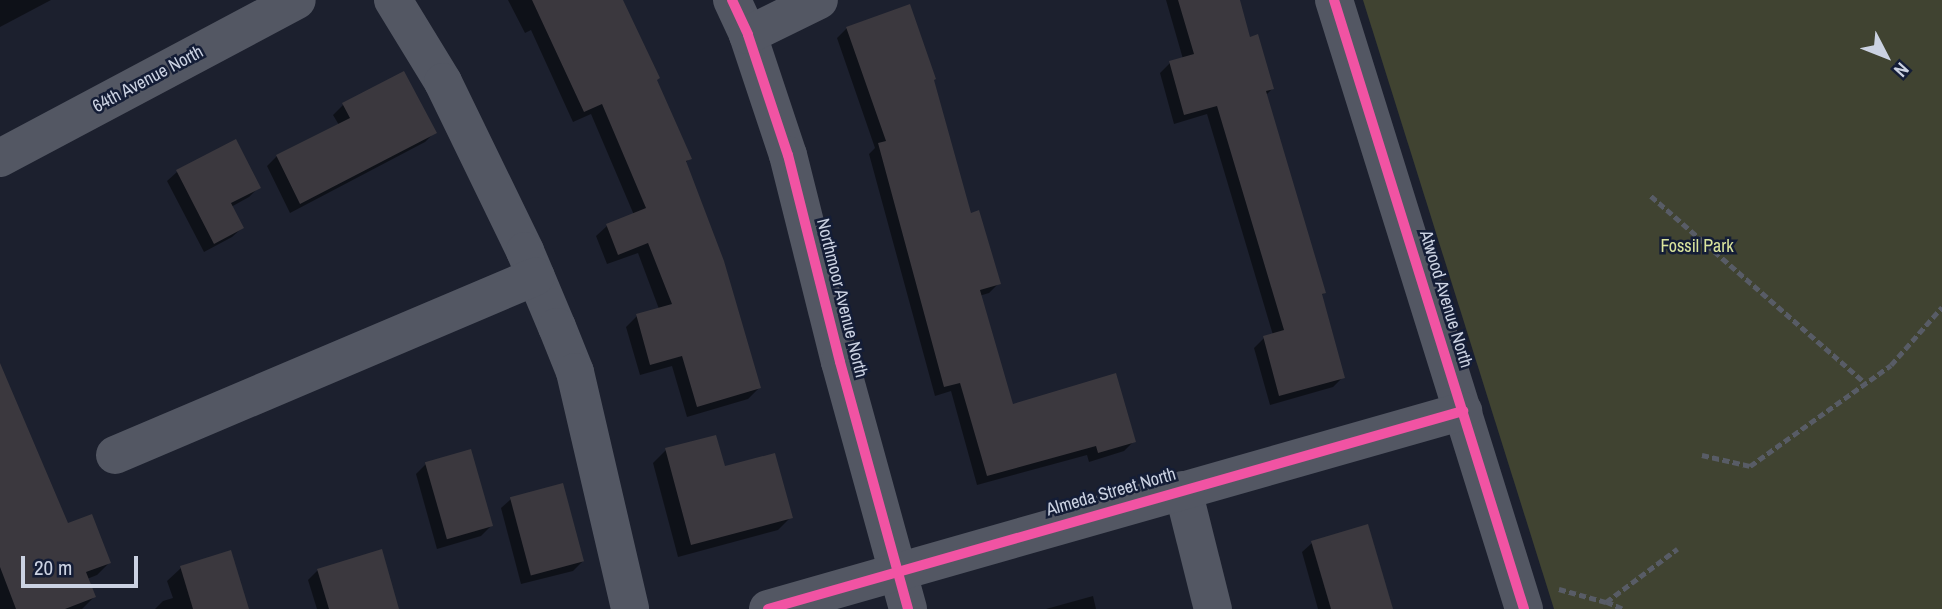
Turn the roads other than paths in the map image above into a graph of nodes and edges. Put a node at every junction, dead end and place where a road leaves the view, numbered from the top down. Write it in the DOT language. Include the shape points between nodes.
graph roads {
  1 [pos="297,0"];
  2 [pos="393,0"];
  3 [pos="732,0"];
  4 [pos="819,0"];
  5 [pos="1334,0"];
  6 [pos="748,35"];
  7 [pos="0,158"];
  8 [pos="536,276"];
  9 [pos="1463,411"];
  10 [pos="114,455"];
  11 [pos="1182,490"];
  12 [pos="897,570"];
  13 [pos="1535,597"];
  14 [pos="630,609"];
  15 [pos="768,609"];
  16 [pos="908,609"];
  17 [pos="1213,609"];
  1 -- 7 [label="street, 64th Avenue North"];
  2 -- 8 [label="street" via="443,82"];
  3 -- 6 [label="street, Northmoor Avenue North"];
  4 -- 6 [label="street"];
  5 -- 9 [label="street, Atwood Avenue North"];
  6 -- 12 [label="street, Northmoor Avenue North" via="788,155"];
  8 -- 10 [label="street"];
  8 -- 14 [label="street" via="575,372"];
  9 -- 11 [label="street, Almeda Street North"];
  9 -- 13 [label="street, Atwood Avenue North"];
  11 -- 12 [label="street, Almeda Street North"];
  11 -- 17 [label="street"];
  12 -- 15 [label="street, Almeda Street North"];
  12 -- 16 [label="street, Northmoor Avenue North"];
}
